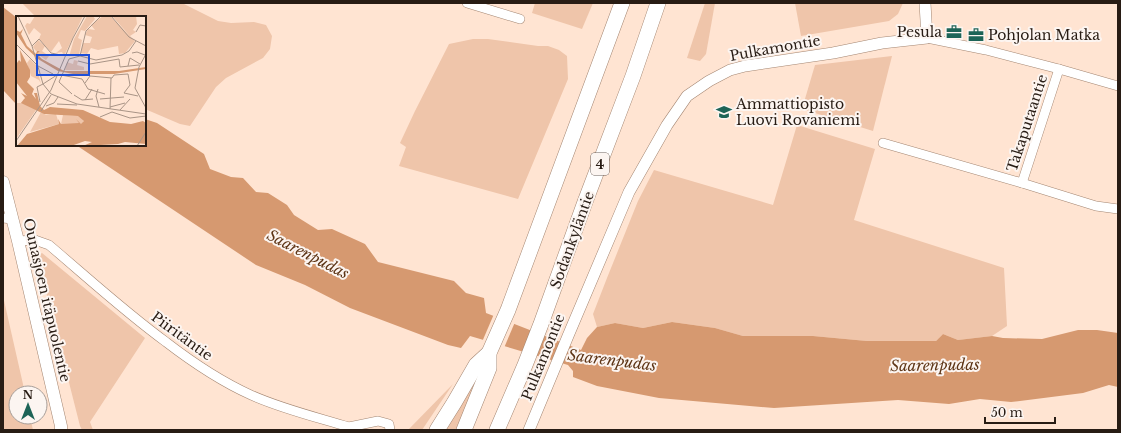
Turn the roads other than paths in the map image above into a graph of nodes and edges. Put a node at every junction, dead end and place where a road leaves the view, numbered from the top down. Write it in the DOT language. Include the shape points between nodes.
graph roads {
  1 [pos="467,3"];
  2 [pos="622,3"];
  3 [pos="658,3"];
  4 [pos="925,3"];
  5 [pos="520,19"];
  6 [pos="927,38"];
  7 [pos="1059,69"];
  8 [pos="1118,86"];
  9 [pos="883,143"];
  10 [pos="3,182"];
  11 [pos="1022,183"];
  12 [pos="1118,209"];
  13 [pos="8,219"];
  14 [pos="18,241"];
  15 [pos="489,352"];
  16 [pos="62,428"];
  17 [pos="352,428"];
  18 [pos="390,430"];
  19 [pos="437,430"];
  20 [pos="464,430"];
  21 [pos="497,430"];
  22 [pos="529,430"];
  1 -- 5 [label="street"];
  2 -- 15 [label="highway" via="508,310"];
  3 -- 21 [label="highway, Sodankyläntie / 4" via="541,324"];
  4 -- 6 [label="street"];
  6 -- 7 [label="street, Pulkamontie"];
  6 -- 22 [label="street, Pulkamontie" via="745,66 730,70 687,96 667,125 629,192"];
  7 -- 8 [label="street, Pulkamontie"];
  7 -- 11 [label="street, Takaputaantie"];
  9 -- 11 [label="street"];
  10 -- 13 [label="main road, Ounasjoen itäpuolentie"];
  11 -- 12 [label="street, Takaputaantie" via="1096,206"];
  13 -- 14 [label="main road, Ounasjoen itäpuolentie"];
  14 -- 16 [label="main road, Ounasjoen itäpuolentie"];
  14 -- 17 [label="street, Piiritäntie" via="35,240 49,245 141,323 216,377 249,395 275,405"];
  15 -- 19 [label="highway" via="476,365"];
  15 -- 20 [label="highway" via="489,368"];
  17 -- 18 [label="street, Piiritäntie" via="378,422 389,424"];
}
